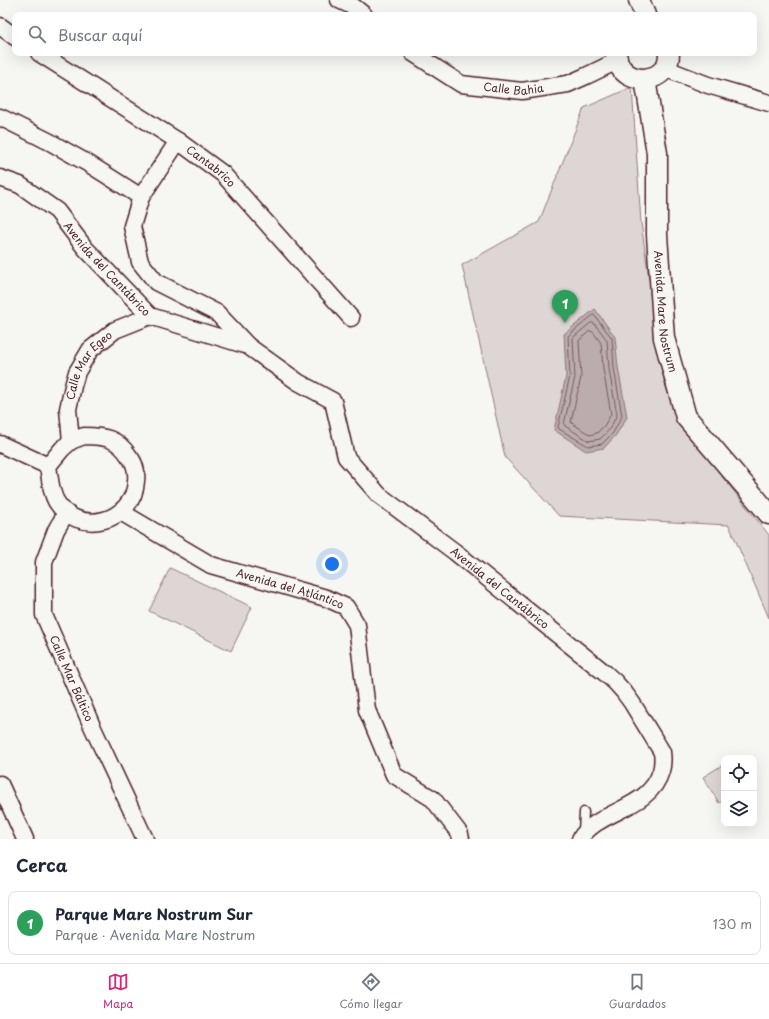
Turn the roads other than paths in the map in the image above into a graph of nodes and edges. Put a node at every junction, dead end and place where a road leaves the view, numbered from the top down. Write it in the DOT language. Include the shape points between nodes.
graph roads {
  1 [pos="339,0"];
  2 [pos="639,0"];
  3 [pos="360,12"];
  4 [pos="644,12"];
  5 [pos="0,26"];
  6 [pos="12,35"];
  7 [pos="44,56"];
  8 [pos="418,56"];
  9 [pos="616,57"];
  10 [pos="661,66"];
  11 [pos="769,103"];
  12 [pos="0,117"];
  13 [pos="178,141"];
  14 [pos="0,178"];
  15 [pos="141,197"];
  16 [pos="150,316"];
  17 [pos="351,318"];
  18 [pos="248,346"];
  19 [pos="71,441"];
  20 [pos="0,444"];
  21 [pos="48,466"];
  22 [pos="66,512"];
  23 [pos="121,512"];
  24 [pos="769,514"];
  25 [pos="0,784"];
  26 [pos="584,812"];
  27 [pos="582,837"];
  28 [pos="25,839"];
  29 [pos="145,839"];
  30 [pos="461,839"];
  1 -- 3 [label="street"];
  2 -- 4 [label="street"];
  5 -- 6 [label="street"];
  7 -- 13 [label="street, Cantabrico"];
  8 -- 9 [label="street, Calle Bahia" via="461,84 522,91 568,84"];
  9 -- 10 [label="street" via="621,68 634,78 642,79"];
  10 -- 11 [label="street" via="708,85"];
  10 -- 24 [label="street, Avenida Mare Nostrum" via="646,84 657,153 657,235 664,338 686,417"];
  12 -- 15 [label="street" via="83,160"];
  13 -- 15 [label="street, Avenida del Cantábrico"];
  13 -- 17 [label="street, Cantabrico" via="222,174"];
  14 -- 16 [label="street, Avenida del Cantábrico" via="20,185 57,211 85,248"];
  15 -- 18 [label="street, Avenida del Cantábrico" via="132,226 140,262 156,282 217,313"];
  16 -- 18 [label="street, Avenida del Cantábrico"];
  16 -- 19 [label="street, Calle Mar Egeo" via="115,330 90,350 72,386 68,409"];
  18 -- 27 [label="street, Avenida del Cantábrico" via="298,382 333,401 346,457 379,495 455,552 604,673 632,703 662,752 663,764 660,773 656,783 640,799 596,823"];
  19 -- 21 [label="street"];
  19 -- 23 [label="street" via="84,436 99,436 112,440 124,448 137,474 136,488 131,501"];
  20 -- 21 [label="street"];
  21 -- 22 [label="street" via="56,501"];
  22 -- 23 [label="street" via="79,520 94,522 108,520"];
  22 -- 29 [label="street, Calle Mar Báltico" via="44,562 44,615"];
  23 -- 30 [label="street, Avenida del Atlántico" via="211,565 326,598 346,607 357,625 366,710 394,775 433,799 460,834"];
  25 -- 28 [label="street"];
  26 -- 27 [label="lane"];
}
